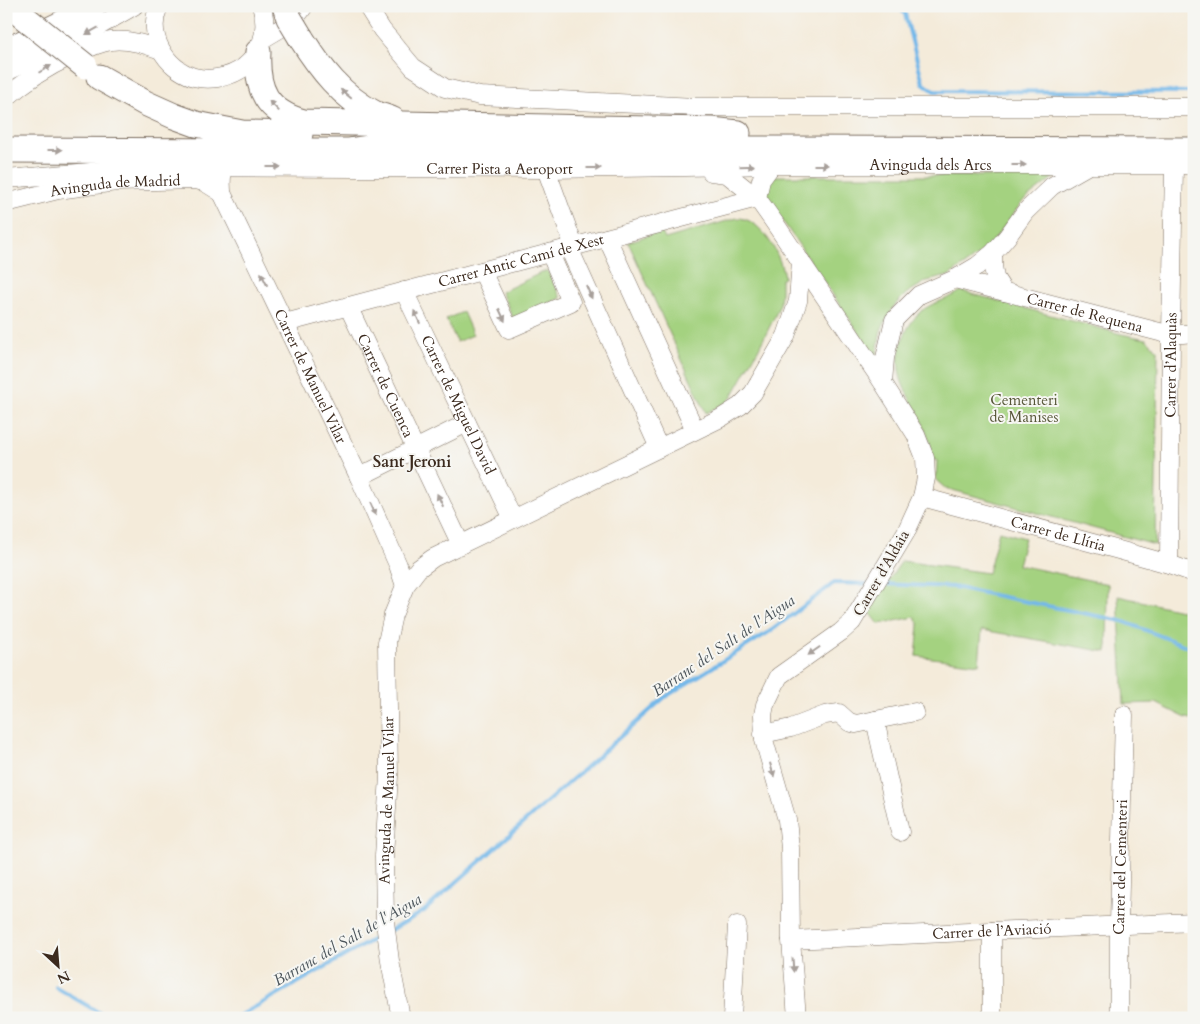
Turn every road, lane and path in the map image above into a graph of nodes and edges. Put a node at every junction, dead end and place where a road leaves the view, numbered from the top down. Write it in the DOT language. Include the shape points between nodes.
graph roads {
  1 [pos="10,6"];
  2 [pos="28,6"];
  3 [pos="93,6"];
  4 [pos="134,6"];
  5 [pos="159,6"];
  6 [pos="367,6"];
  7 [pos="282,8"];
  8 [pos="6,17"];
  9 [pos="260,46"];
  10 [pos="161,50"];
  11 [pos="6,51"];
  12 [pos="6,72"];
  13 [pos="92,72"];
  14 [pos="6,98"];
  15 [pos="1194,107"];
  16 [pos="397,130"];
  17 [pos="1194,134"];
  18 [pos="368,148"];
  19 [pos="6,150"];
  20 [pos="1194,150"];
  21 [pos="772,165"];
  22 [pos="1194,165"];
  23 [pos="1089,166"];
  24 [pos="1174,166"];
  25 [pos="225,167"];
  26 [pos="686,167"];
  27 [pos="546,168"];
  28 [pos="6,179"];
  29 [pos="222,193"];
  30 [pos="757,198"];
  31 [pos="6,203"];
  32 [pos="607,238"];
  33 [pos="571,247"];
  34 [pos="550,253"];
  35 [pos="993,253"];
  36 [pos="801,261"];
  37 [pos="482,271"];
  38 [pos="955,279"];
  39 [pos="404,291"];
  40 [pos="1004,292"];
  41 [pos="351,312"];
  42 [pos="285,323"];
  43 [pos="1194,333"];
  44 [pos="1171,335"];
  45 [pos="883,383"];
  46 [pos="467,423"];
  47 [pos="694,430"];
  48 [pos="659,448"];
  49 [pos="415,449"];
  50 [pos="359,477"];
  51 [pos="922,497"];
  52 [pos="513,519"];
  53 [pos="460,544"];
  54 [pos="1169,564"];
  55 [pos="1194,573"];
  56 [pos="405,586"];
  57 [pos="915,712"];
  58 [pos="1124,715"];
  59 [pos="875,720"];
  60 [pos="763,734"];
  61 [pos="900,832"];
  62 [pos="1194,922"];
  63 [pos="737,925"];
  64 [pos="1119,925"];
  65 [pos="992,931"];
  66 [pos="791,940"];
  67 [pos="401,1018"];
  68 [pos="732,1018"];
  69 [pos="797,1018"];
  70 [pos="992,1018"];
  71 [pos="1119,1018"];
  1 -- 13 [label="highway, bridge"];
  2 -- 8 [label="highway"];
  3 -- 11 [label="highway"];
  4 -- 12 [label="street, one-way" via="80,37"];
  5 -- 10 [label="street" via="154,21"];
  6 -- 15 [label="street" via="413,67 445,88 480,96 695,107"];
  7 -- 9 [label="street" via="264,24"];
  7 -- 9 [label="street" via="294,20"];
  16 -- 7 [label="highway, one-way, bridge" via="335,84"];
  9 -- 10 [label="street" via="242,70 209,79 184,73"];
  16 -- 9 [label="highway, one-way" via="304,122 281,113 271,105 258,78"];
  14 -- 10 [label="street, one-way" via="36,75 88,48 112,41 126,41"];
  13 -- 16 [label="highway" via="174,116 242,133"];
  13 -- 18 [label="highway" via="140,110 194,134 243,143"];
  16 -- 17 [label="highway" via="712,136 738,133"];
  19 -- 18 [label="highway, one-way" via="320,151"];
  18 -- 20 [label="highway"];
  21 -- 23 [label="street, Avinguda dels Arcs, one-way"];
  26 -- 21 [label="street, Carrer Pista a Aeroport, one-way"];
  21 -- 30 [label="street" via="761,180"];
  22 -- 24 [label="street, Avinguda dels Arcs"];
  23 -- 24 [label="street, Avinguda dels Arcs"];
  23 -- 35 [label="street, Avinguda dels Arcs" via="1052,186 1025,212"];
  24 -- 44 [label="street, Carrer d’Alaquàs"];
  25 -- 27 [label="street, Carrer Pista a Aeroport, one-way"];
  25 -- 28 [label="street, Avinguda de Madrid" via="151,167"];
  25 -- 29 [label="street"];
  27 -- 26 [label="street, Carrer Pista a Aeroport, one-way"];
  26 -- 30 [label="street, Carrer d’Aldaia" via="727,174"];
  27 -- 33 [label="street"];
  29 -- 31 [label="street, Avinguda de Madrid" via="196,180 116,182 58,190"];
  42 -- 29 [label="street, Carrer de Manuel Vilar, one-way"];
  30 -- 32 [label="street, Carrer Antic Camí de Xest"];
  30 -- 36 [label="street, Carrer d’Aldaia"];
  32 -- 33 [label="street, Carrer Antic Camí de Xest"];
  32 -- 47 [label="street"];
  33 -- 34 [label="street, Carrer Antic Camí de Xest"];
  33 -- 48 [label="street, one-way"];
  34 -- 37 [label="street, Carrer Antic Camí de Xest"];
  37 -- 34 [label="street, one-way" via="509,329 571,302"];
  35 -- 38 [label="street, Avinguda dels Arcs"];
  35 -- 40 [label="street, Carrer de Requena" via="995,278"];
  36 -- 45 [label="street, Carrer d’Aldaia"];
  36 -- 47 [label="street, Avinguda de Manuel Vilar" via="798,301 786,336 753,393 721,418"];
  37 -- 39 [label="street, Carrer Antic Camí de Xest"];
  38 -- 40 [label="street, Carrer de Requena"];
  38 -- 45 [label="street, Avinguda dels Arcs" via="919,295 894,320"];
  39 -- 41 [label="street, Carrer Antic Camí de Xest" via="379,298 381,306"];
  46 -- 39 [label="street, Carrer de Miguel David, one-way"];
  40 -- 44 [label="street, Carrer de Requena"];
  41 -- 42 [label="street"];
  41 -- 49 [label="street, Carrer de Cuenca"];
  42 -- 50 [label="street, Carrer de Manuel Vilar"];
  43 -- 44 [label="street, Carrer de Requena"];
  44 -- 54 [label="street, Carrer d’Alaquàs"];
  45 -- 51 [label="street, Carrer d’Aldaia" via="916,435 925,458 926,478"];
  46 -- 49 [label="street"];
  46 -- 52 [label="street, Carrer de Miguel David"];
  47 -- 48 [label="street, Avinguda de Manuel Vilar"];
  48 -- 52 [label="street, Avinguda de Manuel Vilar"];
  49 -- 50 [label="street"];
  53 -- 49 [label="street, Carrer de Cuenca, one-way"];
  50 -- 56 [label="street, Carrer de Manuel Vilar, one-way"];
  51 -- 54 [label="street, Carrer de Llíria"];
  51 -- 60 [label="street, Carrer d’Aldaia, one-way" via="906,532 852,622 779,676 765,705"];
  52 -- 53 [label="street, Avinguda de Manuel Vilar"];
  53 -- 56 [label="street, Avinguda de Manuel Vilar" via="418,569"];
  54 -- 55 [label="street, Carrer de Llíria"];
  56 -- 67 [label="street, Avinguda de Manuel Vilar" via="393,615 387,642 389,776 384,856 385,922"];
  57 -- 59 [label="street"];
  58 -- 64 [label="street, Carrer del Cementeri"];
  59 -- 60 [label="street" via="856,724 839,713"];
  59 -- 61 [label="street"];
  60 -- 66 [label="street, Carrer d’Aldaia, one-way" via="787,820"];
  62 -- 64 [label="street, Carrer de l’Aviació"];
  63 -- 68 [label="street"];
  64 -- 65 [label="street, Carrer de l’Aviació"];
  64 -- 71 [label="street, Carrer del Cementeri"];
  65 -- 66 [label="street, Carrer de l’Aviació"];
  65 -- 70 [label="street"];
  66 -- 69 [label="street, Carrer d’Aldaia, one-way"];
}
